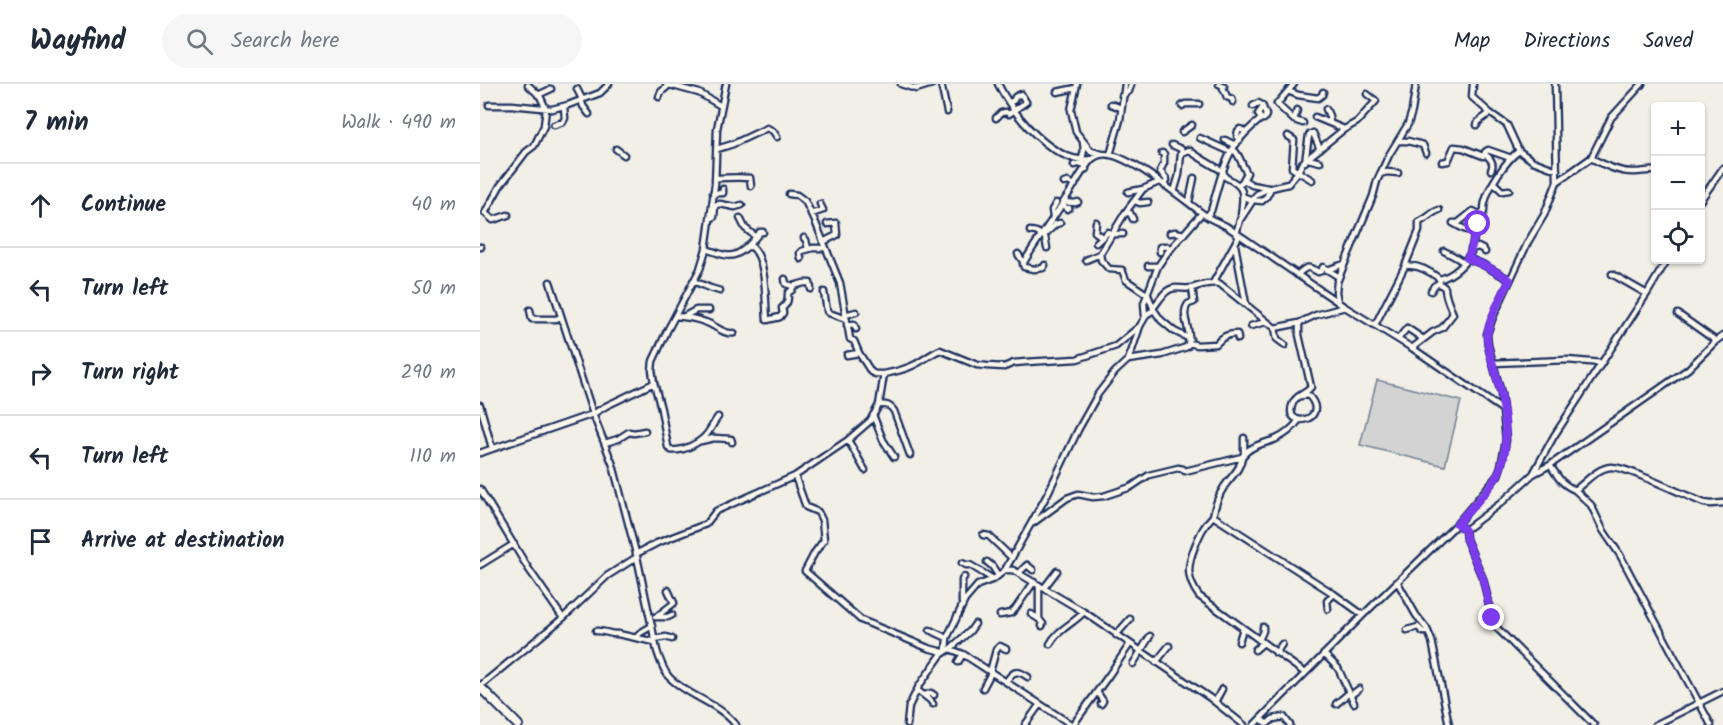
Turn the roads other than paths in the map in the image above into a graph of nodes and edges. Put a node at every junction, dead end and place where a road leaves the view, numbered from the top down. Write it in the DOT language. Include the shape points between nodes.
graph roads {
  1 [pos="609,84"];
  2 [pos="726,84"];
  3 [pos="901,84"];
  4 [pos="932,84"];
  5 [pos="941,84"];
  6 [pos="998,84"];
  7 [pos="1219,84"];
  8 [pos="1294,84"];
  9 [pos="1416,84"];
  10 [pos="1473,84"];
  11 [pos="1555,84"];
  12 [pos="1631,84"];
  13 [pos="667,85"];
  14 [pos="1128,85"];
  15 [pos="531,86"];
  16 [pos="1077,86"];
  17 [pos="1640,86"];
  18 [pos="551,89"];
  19 [pos="577,89"];
  20 [pos="1288,91"];
  21 [pos="1057,92"];
  22 [pos="1323,92"];
  23 [pos="1367,94"];
  24 [pos="538,95"];
  25 [pos="659,97"];
  26 [pos="581,99"];
  27 [pos="1233,102"];
  28 [pos="1009,103"];
  29 [pos="1111,104"];
  30 [pos="1199,104"];
  31 [pos="489,105"];
  32 [pos="721,106"];
  33 [pos="1182,106"];
  34 [pos="1253,106"];
  35 [pos="564,107"];
  36 [pos="1121,108"];
  37 [pos="1326,109"];
  38 [pos="546,110"];
  39 [pos="1014,110"];
  40 [pos="1297,110"];
  41 [pos="947,112"];
  42 [pos="1490,113"];
  43 [pos="589,114"];
  44 [pos="1315,117"];
  45 [pos="996,118"];
  46 [pos="1294,120"];
  47 [pos="1330,122"];
  48 [pos="1303,123"];
  49 [pos="1192,124"];
  50 [pos="554,125"];
  51 [pos="1477,125"];
  52 [pos="1344,129"];
  53 [pos="1182,132"];
  54 [pos="1288,136"];
  55 [pos="777,137"];
  56 [pos="1200,138"];
  57 [pos="1082,139"];
  58 [pos="1225,140"];
  59 [pos="1398,141"];
  60 [pos="1172,145"];
  61 [pos="1235,145"];
  62 [pos="616,149"];
  63 [pos="717,149"];
  64 [pos="1181,149"];
  65 [pos="1320,149"];
  66 [pos="1519,151"];
  67 [pos="1232,152"];
  68 [pos="1162,153"];
  69 [pos="1426,153"];
  70 [pos="1102,154"];
  71 [pos="1485,154"];
  72 [pos="624,155"];
  73 [pos="1110,155"];
  74 [pos="1511,158"];
  75 [pos="1591,158"];
  76 [pos="1092,159"];
  77 [pos="1307,160"];
  78 [pos="1320,162"];
  79 [pos="1442,162"];
  80 [pos="1084,164"];
  81 [pos="1074,165"];
  82 [pos="1723,168"];
  83 [pos="1491,170"];
  84 [pos="1557,170"];
  85 [pos="1651,170"];
  86 [pos="1223,171"];
  87 [pos="1298,171"];
  88 [pos="1398,173"];
  89 [pos="1380,174"];
  90 [pos="715,178"];
  91 [pos="1194,178"];
  92 [pos="1244,180"];
  93 [pos="1312,180"];
  94 [pos="1159,182"];
  95 [pos="1557,182"];
  96 [pos="1064,183"];
  97 [pos="1494,183"];
  98 [pos="1238,184"];
  99 [pos="1075,185"];
  100 [pos="751,186"];
  101 [pos="1165,186"];
  102 [pos="1271,188"];
  103 [pos="723,189"];
  104 [pos="1143,189"];
  105 [pos="1509,190"];
  106 [pos="1128,192"];
  107 [pos="1174,192"];
  108 [pos="713,193"];
  109 [pos="789,194"];
  110 [pos="1705,195"];
  111 [pos="1244,197"];
  112 [pos="1253,200"];
  113 [pos="1078,201"];
  114 [pos="1135,201"];
  115 [pos="1148,202"];
  116 [pos="1189,202"];
  117 [pos="1056,203"];
  118 [pos="1063,203"];
  119 [pos="820,204"];
  120 [pos="742,205"];
  121 [pos="1069,208"];
  122 [pos="1361,209"];
  123 [pos="1439,210"];
  124 [pos="1367,212"];
  125 [pos="1483,212"];
  126 [pos="483,213"];
  127 [pos="1125,213"];
  128 [pos="811,214"];
  129 [pos="1205,214"];
  130 [pos="508,215"];
  131 [pos="1053,217"];
  132 [pos="740,218"];
  133 [pos="710,219"];
  134 [pos="1133,219"];
  135 [pos="1240,220"];
  136 [pos="1096,222"];
  137 [pos="1060,223"];
  138 [pos="827,224"];
  139 [pos="1030,231"];
  140 [pos="763,232"];
  141 [pos="1170,233"];
  142 [pos="1476,233"];
  143 [pos="1112,234"];
  144 [pos="1122,234"];
  145 [pos="1184,234"];
  146 [pos="1042,235"];
  147 [pos="1238,235"];
  148 [pos="756,237"];
  149 [pos="1102,237"];
  150 [pos="804,238"];
  151 [pos="823,242"];
  152 [pos="1096,243"];
  153 [pos="1235,245"];
  154 [pos="747,247"];
  155 [pos="826,248"];
  156 [pos="1047,248"];
  157 [pos="706,249"];
  158 [pos="808,249"];
  159 [pos="1171,249"];
  160 [pos="1471,249"];
  161 [pos="1444,251"];
  162 [pos="1160,252"];
  163 [pos="1485,252"];
  164 [pos="1018,254"];
  165 [pos="1100,254"];
  166 [pos="801,259"];
  167 [pos="1086,260"];
  168 [pos="1465,260"];
  169 [pos="1024,263"];
  170 [pos="1344,264"];
  171 [pos="1665,264"];
  172 [pos="1045,265"];
  173 [pos="1148,266"];
  174 [pos="1158,266"];
  175 [pos="1405,266"];
  176 [pos="1327,270"];
  177 [pos="1612,274"];
  178 [pos="1298,275"];
  179 [pos="1339,277"];
  180 [pos="785,279"];
  181 [pos="1510,280"];
  182 [pos="693,281"];
  183 [pos="1440,281"];
  184 [pos="550,282"];
  185 [pos="1213,283"];
  186 [pos="793,286"];
  187 [pos="1192,288"];
  188 [pos="811,289"];
  189 [pos="720,291"];
  190 [pos="1431,291"];
  191 [pos="824,292"];
  192 [pos="1647,294"];
  193 [pos="1148,295"];
  194 [pos="1338,303"];
  195 [pos="1246,304"];
  196 [pos="1345,307"];
  197 [pos="1154,309"];
  198 [pos="530,310"];
  199 [pos="709,310"];
  200 [pos="856,312"];
  201 [pos="1678,314"];
  202 [pos="675,316"];
  203 [pos="683,316"];
  204 [pos="561,317"];
  205 [pos="846,317"];
  206 [pos="1145,317"];
  207 [pos="1266,322"];
  208 [pos="1299,323"];
  209 [pos="1375,325"];
  210 [pos="847,326"];
  211 [pos="1140,326"];
  212 [pos="1251,326"];
  213 [pos="1275,328"];
  214 [pos="856,329"];
  215 [pos="734,333"];
  216 [pos="1723,336"];
  217 [pos="1238,339"];
  218 [pos="1398,339"];
  219 [pos="1421,340"];
  220 [pos="1716,340"];
  221 [pos="1190,341"];
  222 [pos="1285,345"];
  223 [pos="1412,348"];
  224 [pos="859,353"];
  225 [pos="847,355"];
  226 [pos="1128,360"];
  227 [pos="1493,363"];
  228 [pos="1602,363"];
  229 [pos="871,372"];
  230 [pos="884,374"];
  231 [pos="654,383"];
  232 [pos="881,384"];
  233 [pos="1311,387"];
  234 [pos="1301,396"];
  235 [pos="1312,399"];
  236 [pos="480,405"];
  237 [pos="879,405"];
  238 [pos="1503,410"];
  239 [pos="593,414"];
  240 [pos="873,415"];
  241 [pos="718,417"];
  242 [pos="1299,420"];
  243 [pos="645,431"];
  244 [pos="1244,438"];
  245 [pos="848,440"];
  246 [pos="699,441"];
  247 [pos="732,442"];
  248 [pos="605,443"];
  249 [pos="492,448"];
  250 [pos="480,453"];
  251 [pos="910,455"];
  252 [pos="1243,455"];
  253 [pos="894,457"];
  254 [pos="1550,465"];
  255 [pos="865,470"];
  256 [pos="1533,474"];
  257 [pos="795,476"];
  258 [pos="480,489"];
  259 [pos="1575,490"];
  260 [pos="1723,503"];
  261 [pos="1213,516"];
  262 [pos="1457,524"];
  263 [pos="1465,530"];
  264 [pos="1025,532"];
  265 [pos="983,535"];
  266 [pos="514,544"];
  267 [pos="637,556"];
  268 [pos="1012,558"];
  269 [pos="987,562"];
  270 [pos="962,563"];
  271 [pos="480,565"];
  272 [pos="1005,570"];
  273 [pos="1033,570"];
  274 [pos="1057,571"];
  275 [pos="1019,573"];
  276 [pos="1318,574"];
  277 [pos="998,575"];
  278 [pos="964,577"];
  279 [pos="993,579"];
  280 [pos="1316,582"];
  281 [pos="1398,583"];
  282 [pos="1039,585"];
  283 [pos="668,590"];
  284 [pos="1334,594"];
  285 [pos="962,606"];
  286 [pos="1328,609"];
  287 [pos="1084,612"];
  288 [pos="1031,614"];
  289 [pos="672,615"];
  290 [pos="1000,615"];
  291 [pos="1363,615"];
  292 [pos="650,617"];
  293 [pos="656,617"];
  294 [pos="563,618"];
  295 [pos="1039,619"];
  296 [pos="1130,619"];
  297 [pos="975,624"];
  298 [pos="652,626"];
  299 [pos="1042,626"];
  300 [pos="1263,627"];
  301 [pos="1243,628"];
  302 [pos="930,630"];
  303 [pos="1407,630"];
  304 [pos="596,632"];
  305 [pos="1428,632"];
  306 [pos="1116,635"];
  307 [pos="1150,636"];
  308 [pos="637,637"];
  309 [pos="947,638"];
  310 [pos="672,639"];
  311 [pos="655,640"];
  312 [pos="1261,641"];
  313 [pos="1239,642"];
  314 [pos="1050,644"];
  315 [pos="1130,644"];
  316 [pos="1282,644"];
  317 [pos="1169,646"];
  318 [pos="1006,649"];
  319 [pos="1255,650"];
  320 [pos="946,651"];
  321 [pos="1141,651"];
  322 [pos="1276,653"];
  323 [pos="963,654"];
  324 [pos="1324,654"];
  325 [pos="1341,660"];
  326 [pos="958,662"];
  327 [pos="1156,662"];
  328 [pos="1133,664"];
  329 [pos="1334,664"];
  330 [pos="990,672"];
  331 [pos="1305,673"];
  332 [pos="1028,677"];
  333 [pos="1200,681"];
  334 [pos="1006,682"];
  335 [pos="480,686"];
  336 [pos="983,688"];
  337 [pos="1195,688"];
  338 [pos="1222,689"];
  339 [pos="1359,689"];
  340 [pos="917,690"];
  341 [pos="1723,691"];
  342 [pos="1097,692"];
  343 [pos="934,694"];
  344 [pos="1350,694"];
  345 [pos="925,695"];
  346 [pos="1215,702"];
  347 [pos="1699,702"];
  348 [pos="1354,703"];
  349 [pos="933,704"];
  350 [pos="1040,704"];
  351 [pos="1101,704"];
  352 [pos="1336,704"];
  353 [pos="1274,705"];
  354 [pos="1284,717"];
  355 [pos="1261,718"];
  356 [pos="1025,724"];
  357 [pos="518,725"];
  358 [pos="736,725"];
  359 [pos="907,725"];
  360 [pos="1072,725"];
  361 [pos="1244,725"];
  362 [pos="1254,725"];
  363 [pos="1290,725"];
  364 [pos="1449,725"];
  365 [pos="1594,725"];
  366 [pos="1655,725"];
  367 [pos="1711,725"];
  1 -- 26 [label="street" via="600,93"];
  2 -- 32 [label="street"];
  3 -- 4 [label="street" via="916,89"];
  5 -- 41 [label="street"];
  6 -- 28 [label="street"];
  7 -- 27 [label="street"];
  8 -- 20 [label="street"];
  9 -- 59 [label="street" via="1408,124"];
  10 -- 42 [label="street" via="1472,97"];
  11 -- 84 [label="street"];
  12 -- 17 [label="street"];
  13 -- 25 [label="street"];
  13 -- 32 [label="street" via="699,93"];
  14 -- 36 [label="street"];
  15 -- 24 [label="street"];
  16 -- 21 [label="street"];
  16 -- 57 [label="street" via="1071,110 1076,132"];
  17 -- 75 [label="street" via="1611,118"];
  18 -- 24 [label="street"];
  19 -- 26 [label="street"];
  20 -- 22 [label="street" via="1318,98"];
  20 -- 46 [label="street" via="1277,104"];
  23 -- 52 [label="street" via="1376,101 1373,106"];
  24 -- 38 [label="street"];
  26 -- 35 [label="street"];
  26 -- 43 [label="street"];
  28 -- 39 [label="street"];
  28 -- 39 [label="street" via="1023,95 1026,102"];
  29 -- 36 [label="street"];
  30 -- 33 [label="street"];
  31 -- 38 [label="street"];
  32 -- 63 [label="street"];
  34 -- 61 [label="street" via="1258,103 1263,107 1258,114 1261,119"];
  35 -- 38 [label="street"];
  35 -- 50 [label="street" via="563,122"];
  36 -- 73 [label="street"];
  37 -- 47 [label="street"];
  38 -- 126 [label="street" via="544,126 534,146"];
  39 -- 45 [label="street" via="1009,114 1001,112"];
  39 -- 80 [label="street" via="1054,150"];
  40 -- 46 [label="street"];
  42 -- 51 [label="street"];
  42 -- 66 [label="street" via="1507,125"];
  44 -- 47 [label="street"];
  46 -- 48 [label="street"];
  47 -- 52 [label="street"];
  49 -- 53 [label="street"];
  52 -- 65 [label="street"];
  54 -- 87 [label="street" via="1294,140 1292,168"];
  55 -- 63 [label="street" via="767,128"];
  56 -- 67 [label="street"];
  57 -- 70 [label="street" via="1091,151"];
  57 -- 80 [label="street"];
  58 -- 61 [label="street"];
  59 -- 69 [label="street" via="1423,145"];
  59 -- 89 [label="street"];
  60 -- 64 [label="street"];
  61 -- 67 [label="street"];
  62 -- 72 [label="street"];
  63 -- 90 [label="street"];
  65 -- 77 [label="street"];
  65 -- 77 [label="street" via="1313,133 1309,135"];
  66 -- 74 [label="street"];
  66 -- 84 [label="street"];
  67 -- 86 [label="street"];
  67 -- 92 [label="street" via="1239,155 1247,173"];
  68 -- 101 [label="street" via="1165,157 1160,171 1167,180"];
  70 -- 73 [label="street"];
  70 -- 76 [label="street"];
  71 -- 74 [label="street" via="1488,150"];
  71 -- 79 [label="street" via="1454,147 1448,161"];
  71 -- 83 [label="street" via="1491,160"];
  73 -- 94 [label="street"];
  74 -- 97 [label="street"];
  75 -- 85 [label="street" via="1623,171"];
  75 -- 95 [label="street"];
  76 -- 80 [label="street"];
  76 -- 80 [label="street"];
  77 -- 78 [label="street"];
  77 -- 87 [label="street"];
  80 -- 81 [label="street"];
  80 -- 99 [label="street"];
  82 -- 110 [label="street"];
  84 -- 95 [label="street"];
  86 -- 98 [label="street" via="1225,177"];
  86 -- 107 [label="street" via="1185,150 1181,153"];
  86 -- 129 [label="street" via="1211,211"];
  87 -- 93 [label="street"];
  87 -- 102 [label="street" via="1288,183"];
  88 -- 89 [label="street"];
  89 -- 124 [label="street"];
  90 -- 100 [label="street" via="748,177"];
  90 -- 108 [label="street"];
  91 -- 116 [label="street"];
  92 -- 98 [label="street"];
  92 -- 102 [label="street"];
  94 -- 101 [label="street"];
  94 -- 104 [label="street"];
  95 -- 181 [label="street"];
  96 -- 99 [label="street"];
  97 -- 105 [label="street" via="1502,191"];
  97 -- 125 [label="street"];
  98 -- 111 [label="street"];
  99 -- 118 [label="street"];
  101 -- 107 [label="street"];
  102 -- 112 [label="street"];
  102 -- 112 [label="street" via="1262,201"];
  103 -- 108 [label="street" via="723,193"];
  104 -- 106 [label="street"];
  104 -- 114 [label="street"];
  107 -- 116 [label="street"];
  108 -- 133 [label="street"];
  109 -- 128 [label="street" via="805,201"];
  111 -- 112 [label="street"];
  111 -- 135 [label="street"];
  112 -- 135 [label="street"];
  113 -- 118 [label="street"];
  114 -- 115 [label="street"];
  114 -- 127 [label="street"];
  116 -- 129 [label="street"];
  117 -- 131 [label="street"];
  118 -- 121 [label="street"];
  118 -- 131 [label="street"];
  119 -- 128 [label="street" via="823,210"];
  120 -- 133 [label="street" via="715,205 714,217"];
  122 -- 124 [label="street"];
  123 -- 175 [label="street" via="1419,222"];
  124 -- 170 [label="street"];
  125 -- 142 [label="street"];
  125 -- 142 [label="street" via="1473,211 1453,223"];
  126 -- 130 [label="street" via="493,220"];
  127 -- 134 [label="street"];
  127 -- 143 [label="street"];
  128 -- 151 [label="street"];
  129 -- 145 [label="street"];
  129 -- 147 [label="street"];
  131 -- 146 [label="street"];
  132 -- 148 [label="street"];
  133 -- 157 [label="street"];
  135 -- 147 [label="street"];
  136 -- 149 [label="street" via="1095,232"];
  137 -- 146 [label="street"];
  138 -- 151 [label="street" via="836,223 837,235"];
  139 -- 146 [label="street"];
  140 -- 148 [label="street"];
  141 -- 145 [label="street"];
  142 -- 160 [label="street"];
  143 -- 144 [label="street"];
  143 -- 149 [label="street" via="1108,232"];
  143 -- 165 [label="street"];
  145 -- 159 [label="street"];
  146 -- 156 [label="street"];
  146 -- 169 [label="street"];
  147 -- 153 [label="street"];
  147 -- 178 [label="street"];
  148 -- 154 [label="street"];
  149 -- 152 [label="street"];
  150 -- 158 [label="street"];
  151 -- 155 [label="street"];
  153 -- 185 [label="street"];
  153 -- 195 [label="street"];
  154 -- 157 [label="street" via="730,256"];
  154 -- 186 [label="street" via="756,251 762,265 767,320 780,317"];
  155 -- 158 [label="street"];
  155 -- 205 [label="street" via="844,294"];
  157 -- 182 [label="street"];
  158 -- 166 [label="street" via="802,250"];
  159 -- 162 [label="street" via="1166,246"];
  159 -- 174 [label="street"];
  160 -- 163 [label="street" via="1478,247"];
  160 -- 168 [label="street"];
  161 -- 168 [label="street"];
  164 -- 169 [label="street"];
  165 -- 167 [label="street"];
  165 -- 193 [label="street" via="1109,269 1122,270 1126,280"];
  168 -- 181 [label="street"];
  168 -- 183 [label="street"];
  169 -- 172 [label="street" via="1024,267 1034,269"];
  170 -- 176 [label="street"];
  170 -- 179 [label="street"];
  171 -- 192 [label="street"];
  173 -- 174 [label="street"];
  174 -- 193 [label="street"];
  175 -- 183 [label="street" via="1431,272"];
  175 -- 209 [label="street"];
  176 -- 178 [label="street" via="1323,267 1318,272 1307,267"];
  176 -- 179 [label="street"];
  177 -- 192 [label="street"];
  178 -- 194 [label="street"];
  179 -- 194 [label="street"];
  180 -- 186 [label="street" via="786,284"];
  181 -- 227 [label="street" via="1487,334"];
  182 -- 189 [label="street"];
  182 -- 202 [label="street"];
  183 -- 190 [label="street"];
  183 -- 219 [label="street" via="1453,314 1442,328"];
  184 -- 204 [label="street"];
  185 -- 187 [label="street"];
  185 -- 195 [label="street"];
  186 -- 188 [label="street" via="810,283"];
  187 -- 197 [label="street" via="1167,290"];
  187 -- 221 [label="street" via="1194,302 1184,311"];
  191 -- 205 [label="street" via="829,313"];
  192 -- 228 [label="street"];
  193 -- 197 [label="street"];
  193 -- 206 [label="street"];
  194 -- 196 [label="street"];
  195 -- 207 [label="street"];
  196 -- 208 [label="street"];
  196 -- 209 [label="street"];
  197 -- 206 [label="street"];
  197 -- 221 [label="street" via="1161,320"];
  198 -- 204 [label="street" via="532,319"];
  199 -- 203 [label="street"];
  200 -- 205 [label="street"];
  201 -- 220 [label="street"];
  202 -- 203 [label="street"];
  202 -- 231 [label="street" via="653,361"];
  203 -- 215 [label="street"];
  204 -- 239 [label="street"];
  205 -- 210 [label="street"];
  206 -- 211 [label="street"];
  207 -- 212 [label="street"];
  207 -- 213 [label="street"];
  208 -- 213 [label="street"];
  208 -- 233 [label="street"];
  209 -- 218 [label="street"];
  210 -- 214 [label="street" via="854,324"];
  210 -- 224 [label="street"];
  211 -- 226 [label="street"];
  211 -- 230 [label="street" via="1116,346 1077,359 987,366 940,350 902,370"];
  213 -- 222 [label="street" via="1277,339"];
  216 -- 220 [label="street"];
  217 -- 221 [label="street" via="1237,334 1232,334 1216,344 1197,345"];
  218 -- 219 [label="street" via="1407,328"];
  218 -- 223 [label="street"];
  219 -- 223 [label="street"];
  220 -- 254 [label="street" via="1688,369"];
  221 -- 226 [label="street" via="1187,347 1168,353"];
  223 -- 238 [label="street"];
  224 -- 225 [label="street"];
  224 -- 229 [label="street"];
  226 -- 264 [label="street" via="1098,394"];
  227 -- 228 [label="street"];
  227 -- 238 [label="street"];
  228 -- 256 [label="street"];
  229 -- 230 [label="street"];
  229 -- 232 [label="street"];
  230 -- 232 [label="street"];
  231 -- 239 [label="street"];
  231 -- 246 [label="street" via="668,447 678,451"];
  232 -- 237 [label="street"];
  233 -- 234 [label="street"];
  233 -- 235 [label="street"];
  234 -- 235 [label="street"];
  234 -- 242 [label="street" via="1292,405"];
  235 -- 242 [label="street" via="1313,413 1308,419"];
  236 -- 249 [label="street"];
  237 -- 240 [label="street"];
  237 -- 251 [label="street" via="885,404 894,411"];
  238 -- 262 [label="street" via="1505,449 1498,475"];
  239 -- 248 [label="street"];
  239 -- 249 [label="street"];
  240 -- 245 [label="street"];
  240 -- 253 [label="street"];
  241 -- 246 [label="street"];
  242 -- 252 [label="street" via="1277,439"];
  243 -- 248 [label="street" via="629,432"];
  244 -- 252 [label="street"];
  245 -- 255 [label="street"];
  245 -- 257 [label="street"];
  246 -- 247 [label="street" via="714,438"];
  248 -- 267 [label="street"];
  249 -- 250 [label="street"];
  252 -- 261 [label="street" via="1240,467 1222,489"];
  252 -- 264 [label="street" via="1185,471 1178,468 1149,475 1131,487 1104,496 1078,494 1035,520"];
  254 -- 256 [label="street"];
  254 -- 259 [label="street" via="1561,482"];
  256 -- 263 [label="street"];
  257 -- 267 [label="street" via="716,511 706,524 657,543"];
  257 -- 320 [label="street" via="806,507 818,512 822,520 824,540 805,572 861,620 928,648"];
  258 -- 266 [label="street"];
  259 -- 260 [label="street" via="1595,474 1614,467 1704,503"];
  259 -- 347 [label="street" via="1591,505"];
  261 -- 280 [label="street"];
  261 -- 301 [label="street" via="1201,531 1189,560 1192,587"];
  262 -- 263 [label="street"];
  262 -- 281 [label="street"];
  263 -- 365 [label="street" via="1494,624"];
  264 -- 268 [label="street"];
  265 -- 268 [label="street"];
  266 -- 271 [label="street"];
  266 -- 294 [label="street"];
  267 -- 292 [label="street"];
  267 -- 294 [label="street" via="607,576"];
  268 -- 272 [label="street"];
  269 -- 277 [label="street"];
  270 -- 279 [label="street"];
  272 -- 275 [label="street"];
  272 -- 277 [label="street"];
  273 -- 275 [label="street" via="1027,566"];
  274 -- 282 [label="street"];
  275 -- 282 [label="street"];
  276 -- 280 [label="street"];
  277 -- 279 [label="street"];
  278 -- 285 [label="street"];
  279 -- 285 [label="street" via="978,585"];
  280 -- 284 [label="street"];
  281 -- 291 [label="street"];
  281 -- 305 [label="street"];
  282 -- 287 [label="street"];
  282 -- 290 [label="street" via="1011,613"];
  282 -- 295 [label="street"];
  283 -- 293 [label="street" via="674,603"];
  284 -- 286 [label="street" via="1327,601"];
  284 -- 291 [label="street"];
  285 -- 309 [label="street"];
  287 -- 306 [label="street"];
  287 -- 314 [label="street"];
  288 -- 295 [label="street"];
  289 -- 293 [label="street"];
  291 -- 324 [label="street"];
  292 -- 293 [label="street"];
  292 -- 298 [label="street"];
  294 -- 335 [label="street"];
  295 -- 299 [label="street"];
  296 -- 306 [label="street"];
  297 -- 320 [label="street"];
  298 -- 308 [label="street"];
  298 -- 311 [label="street"];
  300 -- 312 [label="street"];
  301 -- 312 [label="street"];
  301 -- 313 [label="street"];
  302 -- 309 [label="street"];
  303 -- 305 [label="street" via="1419,627"];
  304 -- 308 [label="street"];
  305 -- 364 [label="street"];
  306 -- 315 [label="street"];
  307 -- 321 [label="street"];
  308 -- 311 [label="street"];
  309 -- 320 [label="street"];
  310 -- 311 [label="street"];
  311 -- 358 [label="street" via="670,677 724,712"];
  312 -- 319 [label="street"];
  312 -- 322 [label="street"];
  315 -- 321 [label="street"];
  315 -- 342 [label="street"];
  316 -- 322 [label="street"];
  317 -- 327 [label="street"];
  318 -- 330 [label="street" via="1000,646 996,650"];
  320 -- 323 [label="street"];
  320 -- 340 [label="street"];
  321 -- 327 [label="street"];
  321 -- 328 [label="street"];
  322 -- 331 [label="street"];
  323 -- 326 [label="street"];
  323 -- 330 [label="street"];
  324 -- 329 [label="street"];
  324 -- 331 [label="street"];
  325 -- 329 [label="street"];
  327 -- 337 [label="street"];
  329 -- 344 [label="street"];
  330 -- 334 [label="street"];
  330 -- 336 [label="street"];
  331 -- 353 [label="street"];
  332 -- 334 [label="street" via="1017,672"];
  333 -- 337 [label="street"];
  334 -- 350 [label="street"];
  335 -- 357 [label="highway"];
  337 -- 346 [label="street"];
  338 -- 346 [label="street"];
  339 -- 344 [label="street"];
  340 -- 345 [label="street"];
  340 -- 359 [label="street" via="909,706"];
  341 -- 347 [label="street"];
  342 -- 351 [label="street"];
  342 -- 360 [label="street"];
  343 -- 345 [label="street"];
  344 -- 348 [label="street"];
  344 -- 352 [label="street"];
  345 -- 349 [label="street"];
  346 -- 361 [label="street"];
  347 -- 366 [label="street"];
  347 -- 367 [label="street"];
  350 -- 356 [label="street"];
  350 -- 360 [label="street"];
  353 -- 354 [label="street"];
  353 -- 355 [label="street"];
  354 -- 355 [label="street" via="1267,724"];
  354 -- 363 [label="street"];
  355 -- 362 [label="street"];
}
